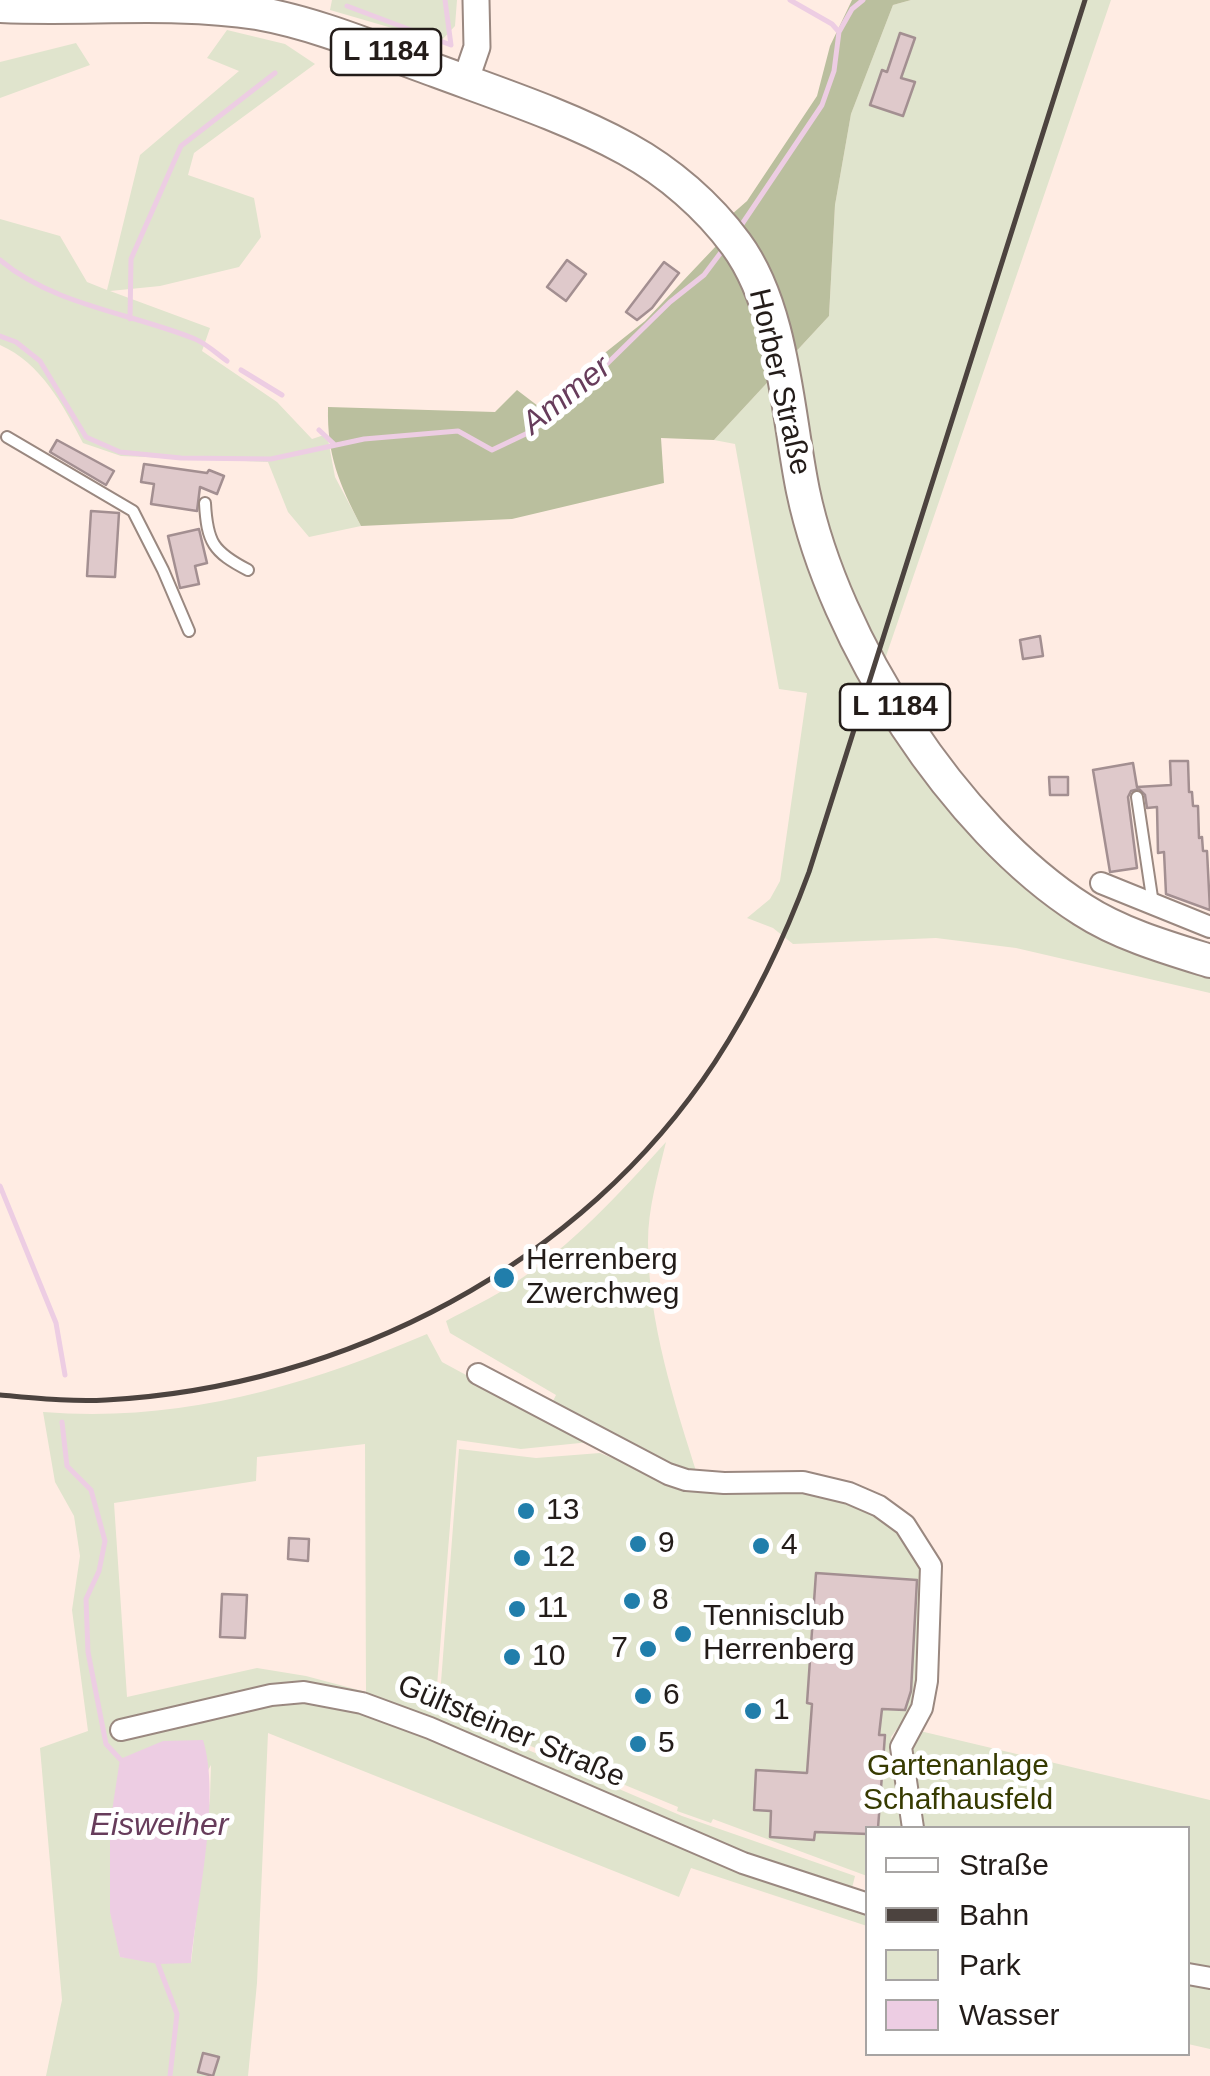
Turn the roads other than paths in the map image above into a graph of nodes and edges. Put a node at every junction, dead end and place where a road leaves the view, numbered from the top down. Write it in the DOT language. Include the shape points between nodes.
graph roads {
  1 [pos="476,0"];
  2 [pos="0,6"];
  3 [pos="465,82"];
  4 [pos="8,437"];
  5 [pos="205,503"];
  6 [pos="248,570"];
  7 [pos="189,631"];
  8 [pos="1137,797"];
  9 [pos="1101,884"];
  10 [pos="1153,906"];
  11 [pos="1210,927"];
  12 [pos="1210,961"];
  13 [pos="478,1374"];
  14 [pos="121,1730"];
  15 [pos="913,1826"];
  16 [pos="865,1903"];
  1 -- 3 [label="street" via="477,47"];
  2 -- 3 [label="main road, Horber Straße / L 1184" via="258,13"];
  3 -- 12 [label="main road, Horber Straße / L 1184" via="627,149 680,184 721,226 761,288 804,496 834,592 884,691 962,798 1041,881 1088,913"];
  4 -- 7 [label="lane" via="133,512"];
  5 -- 6 [label="lane" via="207,534 216,550"];
  8 -- 10 [label="lane"];
  9 -- 10 [label="street"];
  10 -- 11 [label="street"];
  13 -- 15 [label="street" via="668,1474 724,1483 803,1482 849,1493 905,1524 932,1566 927,1681 922,1708 901,1747"];
  14 -- 16 [label="street, Gültsteiner Straße" via="271,1695 304,1692 362,1703 738,1861"];
}
